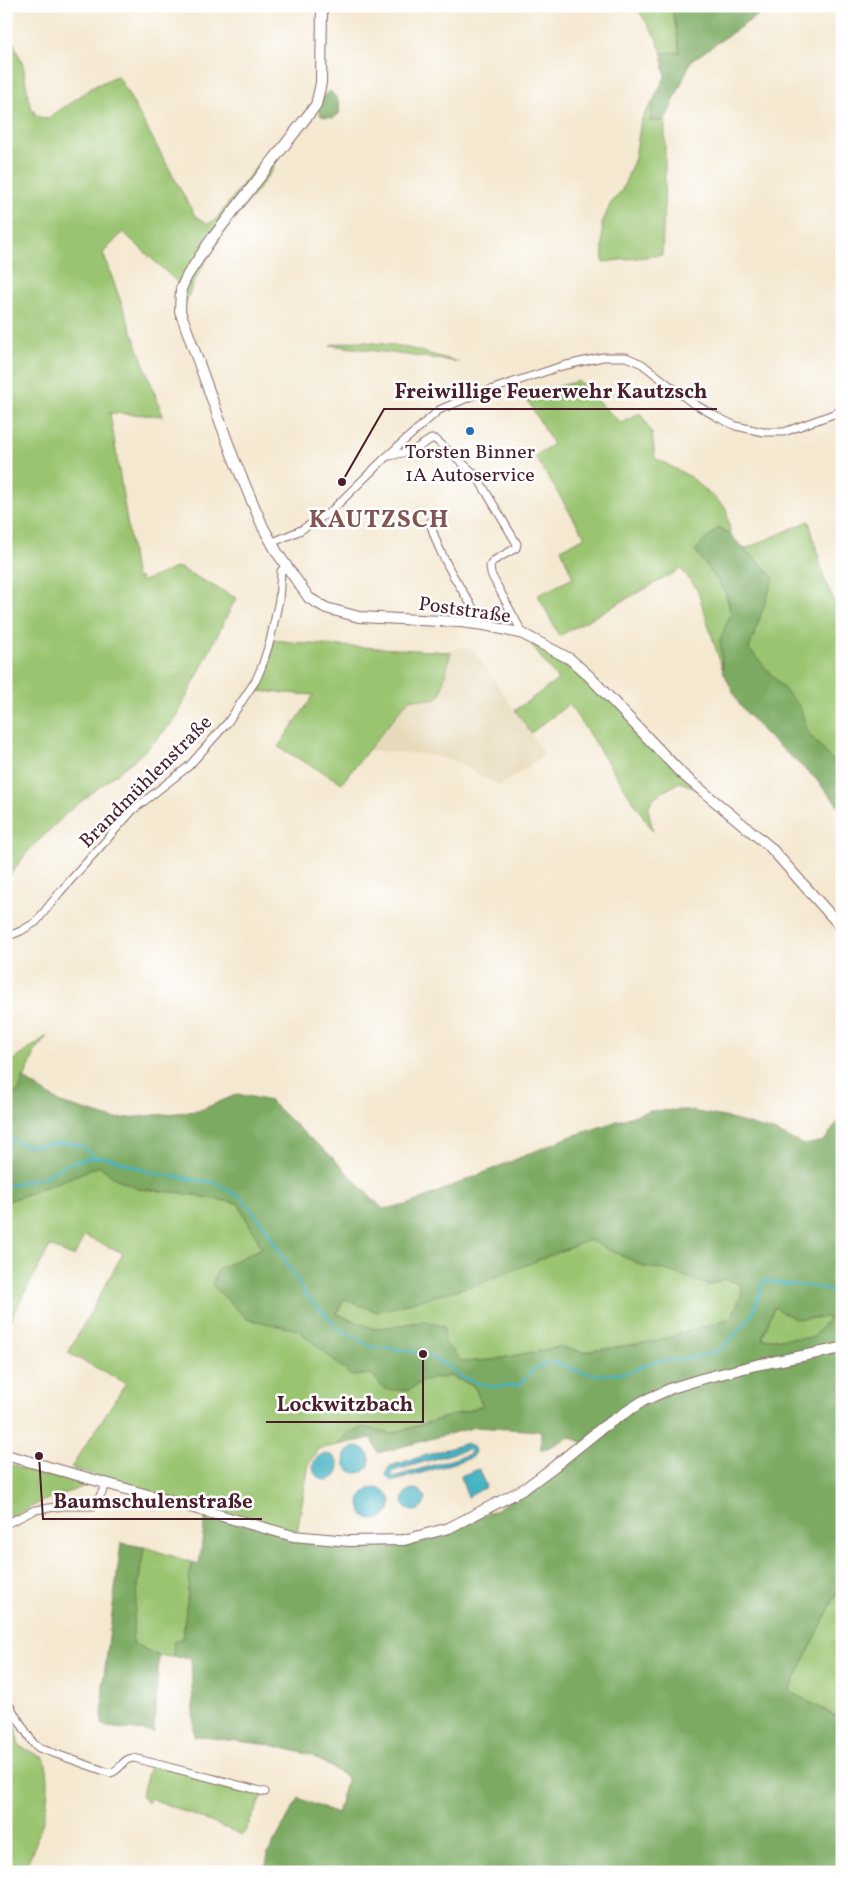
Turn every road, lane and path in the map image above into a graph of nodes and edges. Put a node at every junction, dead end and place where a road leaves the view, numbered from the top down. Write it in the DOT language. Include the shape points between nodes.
graph roads {
  1 [pos="322,6"];
  2 [pos="842,411"];
  3 [pos="387,456"];
  4 [pos="430,522"];
  5 [pos="271,543"];
  6 [pos="286,565"];
  7 [pos="484,626"];
  8 [pos="522,634"];
  9 [pos="842,928"];
  10 [pos="6,937"];
  11 [pos="842,1348"];
  12 [pos="6,1455"];
  13 [pos="107,1484"];
  14 [pos="6,1524"];
  15 [pos="6,1700"];
  16 [pos="265,1792"];
  1 -- 5 [label="street, Poststraße" via="321,83 316,105 210,241 180,290 180,311 233,457"];
  2 -- 3 [label="street" via="784,432 763,432 736,426 691,402 642,364 626,357 603,357 562,366 452,404 439,410"];
  3 -- 5 [label="street" via="330,512"];
  3 -- 8 [label="street" via="414,450 434,439 476,475 518,544 492,561 490,566 491,574"];
  4 -- 7 [label="street" via="444,558"];
  5 -- 6 [label="street, Poststraße"];
  6 -- 7 [label="street, Poststraße" via="309,598 326,608 359,616"];
  6 -- 10 [label="street, Brandmühlenstraße" via="281,571 279,600 262,666 228,722 189,766 133,810 36,922"];
  7 -- 8 [label="street, Poststraße"];
  8 -- 9 [label="street, Poststraße" via="570,660 583,671 682,774 770,847"];
  11 -- 13 [label="street" via="756,1365 672,1388 643,1401 603,1426 524,1489 449,1528 404,1540 349,1541 293,1536"];
  12 -- 13 [label="street"];
  13 -- 14 [label="street" via="94,1506 34,1510"];
  15 -- 16 [label="street" via="33,1744 39,1748 110,1773 115,1772 126,1759 134,1758"];
}
